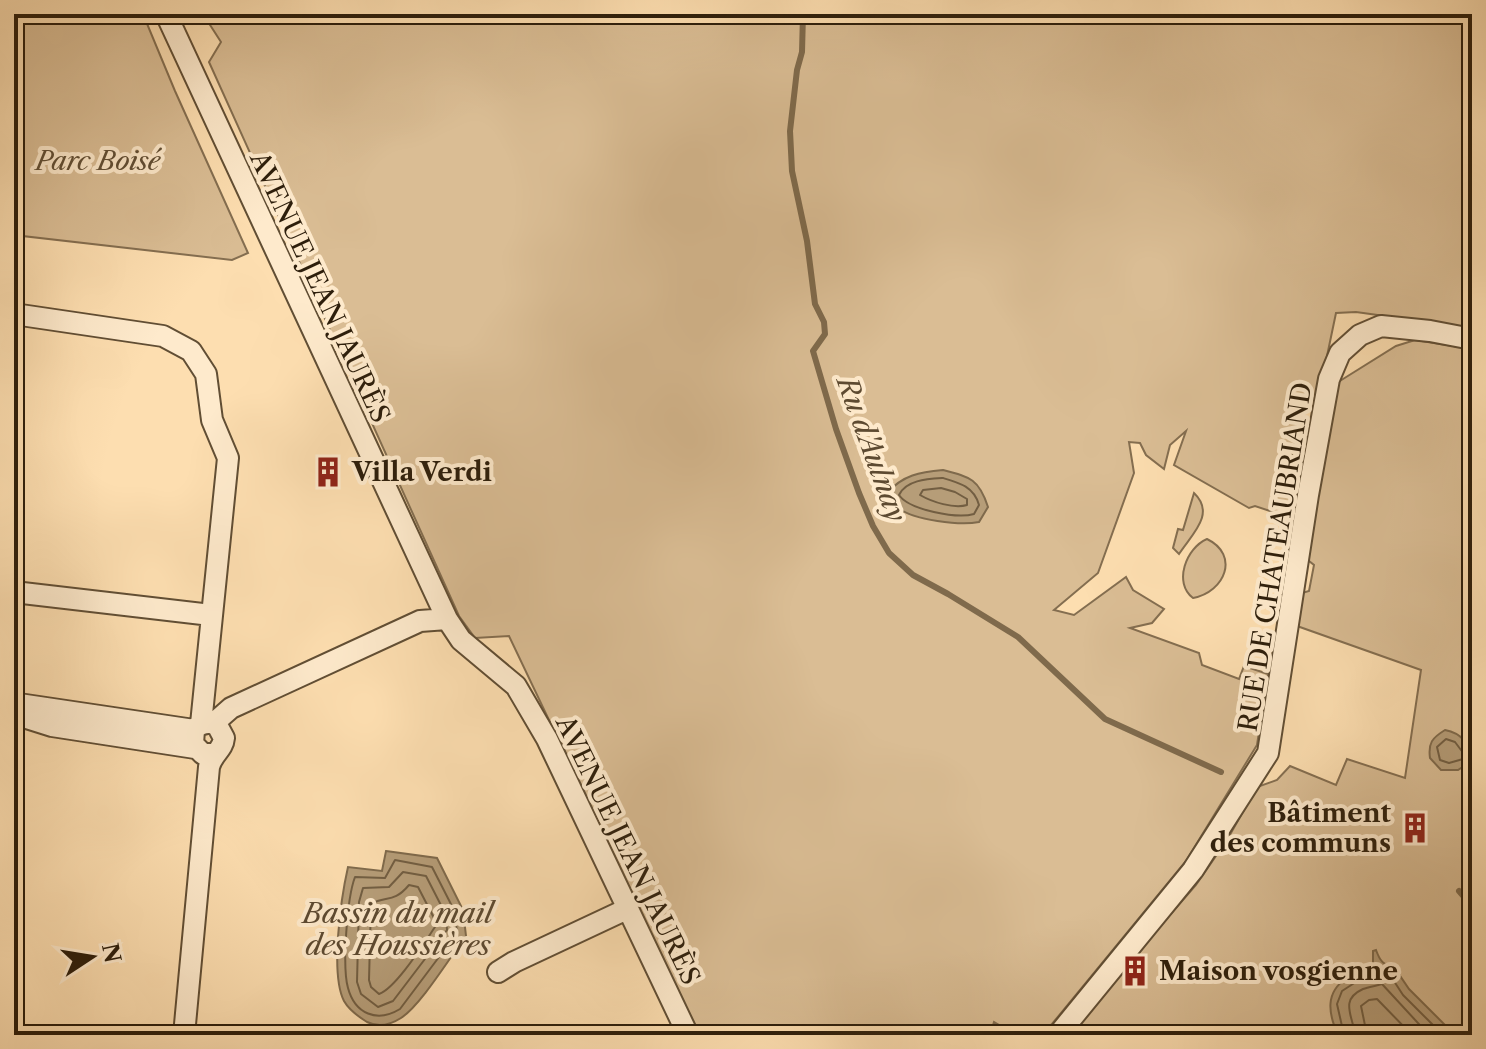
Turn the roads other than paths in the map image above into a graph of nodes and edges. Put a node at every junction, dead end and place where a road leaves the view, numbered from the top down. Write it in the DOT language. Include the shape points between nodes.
graph roads {
  1 [pos="166,14"];
  2 [pos="14,314"];
  3 [pos="1472,339"];
  4 [pos="14,592"];
  5 [pos="211,615"];
  6 [pos="447,619"];
  7 [pos="14,707"];
  8 [pos="14,714"];
  9 [pos="204,743"];
  10 [pos="627,909"];
  11 [pos="498,972"];
  12 [pos="184,1035"];
  13 [pos="688,1035"];
  14 [pos="1058,1035"];
  1 -- 6 [label="street, AVENUE JEAN JAURÈS"];
  2 -- 5 [label="street" via="163,336 191,351 206,374 216,434 228,458"];
  3 -- 14 [label="street, RUE DE CHATEAUBRIAND" via="1381,326 1360,335 1340,353 1329,379 1308,495 1268,753 1193,870"];
  4 -- 5 [label="street"];
  5 -- 9 [label="street"];
  6 -- 9 [label="street" via="420,621 231,708"];
  6 -- 10 [label="street, AVENUE JEAN JAURÈS" via="461,640 516,686 547,739"];
  7 -- 9 [label="street"];
  8 -- 9 [label="street" via="52,726"];
  9 -- 12 [label="street"];
  10 -- 11 [label="street"];
  10 -- 13 [label="street, AVENUE JEAN JAURÈS"];
}
